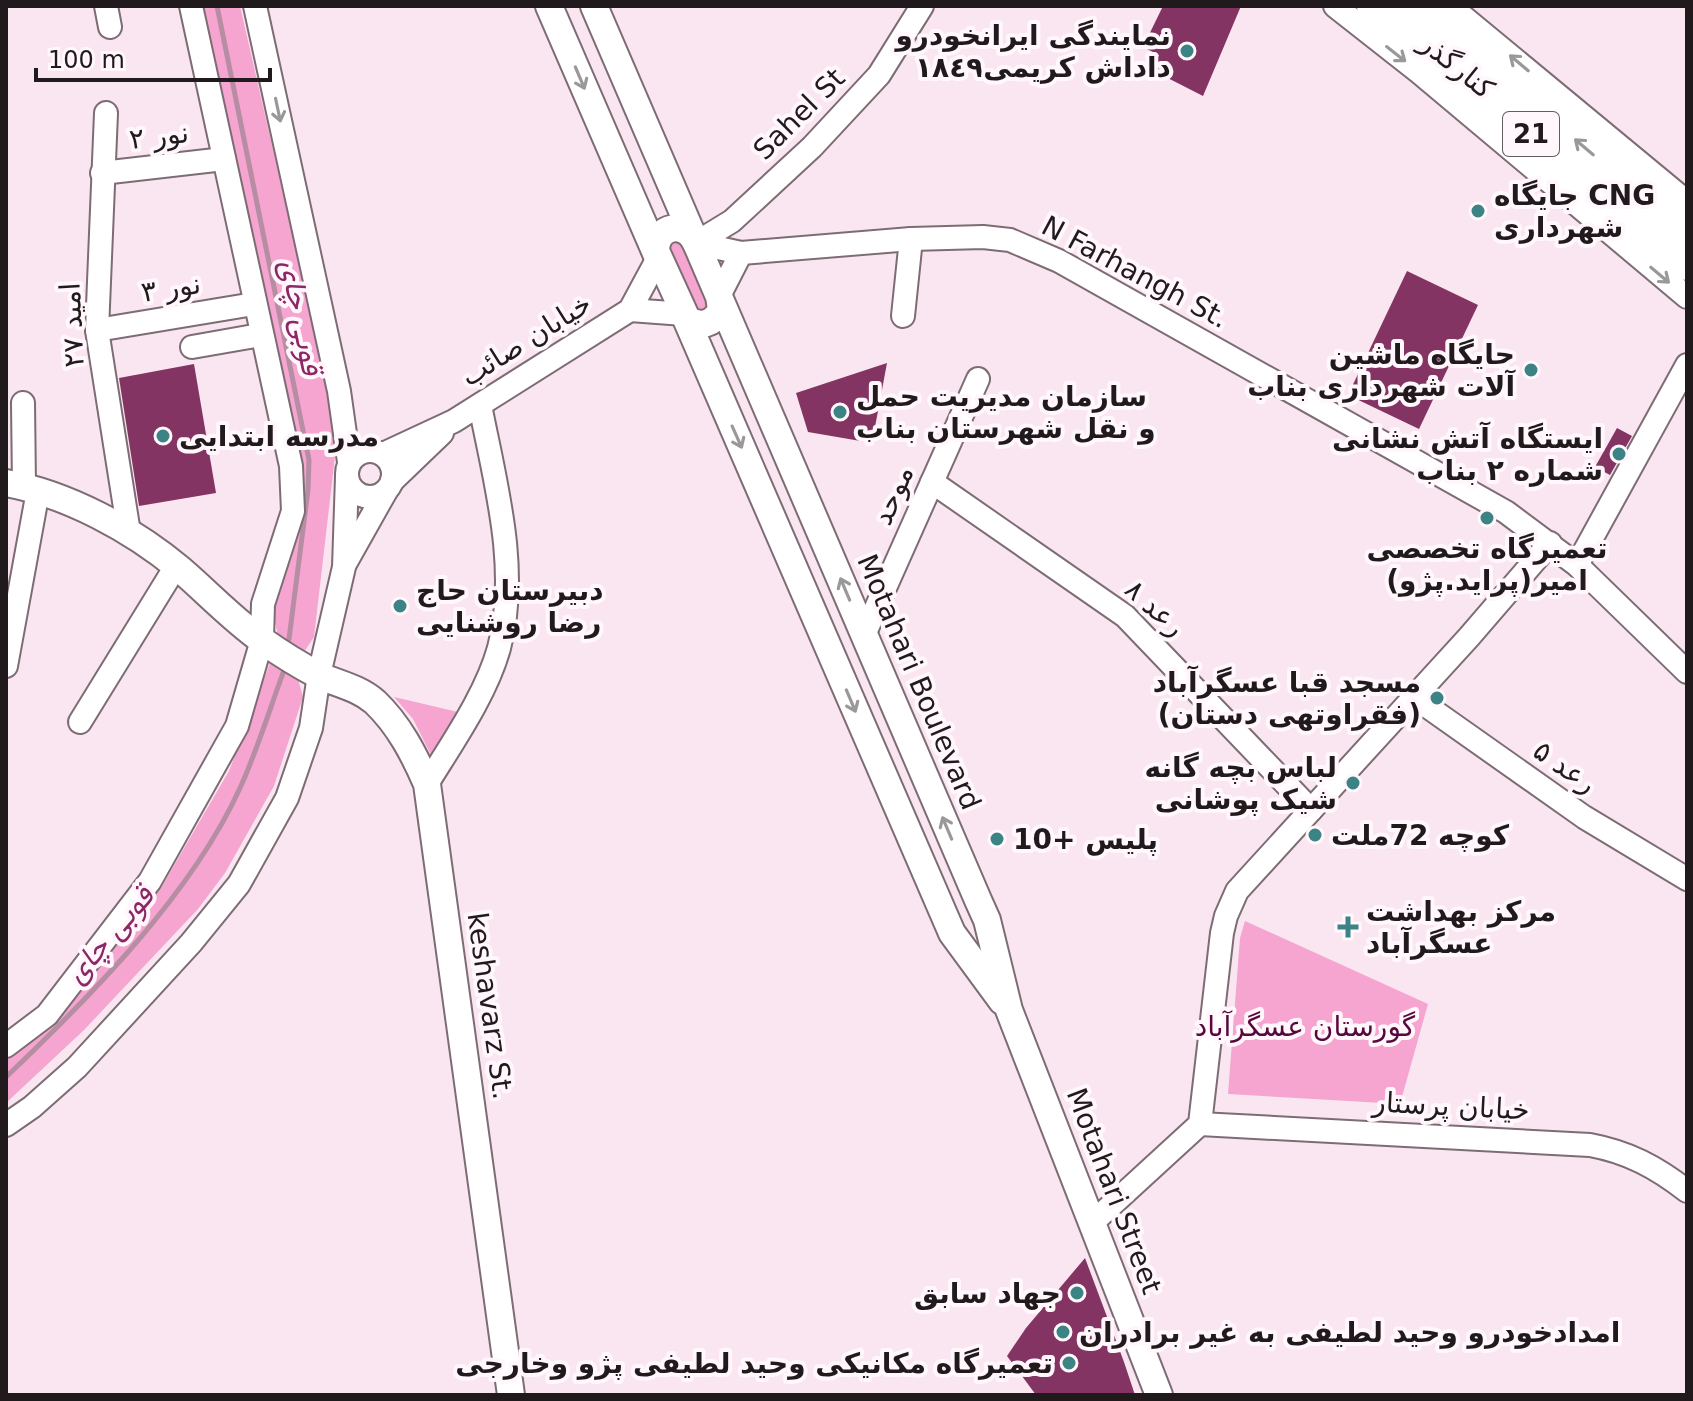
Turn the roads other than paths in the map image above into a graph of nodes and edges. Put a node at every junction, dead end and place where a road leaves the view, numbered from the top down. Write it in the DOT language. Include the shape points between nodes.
graph roads {
  1 [pos="191,6"];
  2 [pos="255,6"];
  3 [pos="549,6"];
  4 [pos="594,6"];
  5 [pos="922,6"];
  6 [pos="1335,6"];
  7 [pos="1373,6"];
  8 [pos="1413,6"];
  9 [pos="1450,6"];
  10 [pos="106,113"];
  11 [pos="224,159"];
  12 [pos="663,166"];
  13 [pos="102,173"];
  14 [pos="626,183"];
  15 [pos="1687,202"];
  16 [pos="1687,233"];
  17 [pos="911,239"];
  18 [pos="696,243"];
  19 [pos="741,253"];
  20 [pos="658,258"];
  21 [pos="1687,264"];
  22 [pos="719,296"];
  23 [pos="1687,297"];
  24 [pos="254,304"];
  25 [pos="630,310"];
  26 [pos="684,314"];
  27 [pos="903,316"];
  28 [pos="97,330"];
  29 [pos="260,335"];
  30 [pos="192,347"];
  31 [pos="1687,365"];
  32 [pos="749,366"];
  33 [pos="978,379"];
  34 [pos="713,382"];
  35 [pos="23,403"];
  36 [pos="480,405"];
  37 [pos="454,421"];
  38 [pos="383,454"];
  39 [pos="348,470"];
  40 [pos="932,482"];
  41 [pos="23,486"];
  42 [pos="389,486"];
  43 [pos="129,533"];
  44 [pos="1550,543"];
  45 [pos="1577,565"];
  46 [pos="176,566"];
  47 [pos="344,567"];
  48 [pos="864,635"];
  49 [pos="262,640"];
  50 [pos="6,666"];
  51 [pos="1687,672"];
  52 [pos="319,675"];
  53 [pos="1414,697"];
  54 [pos="80,722"];
  55 [pos="427,784"];
  56 [pos="1311,810"];
  57 [pos="1687,879"];
  58 [pos="978,900"];
  59 [pos="944,915"];
  60 [pos="1009,1010"];
  61 [pos="6,1046"];
  62 [pos="1200,1124"];
  63 [pos="6,1125"];
  64 [pos="1687,1191"];
  65 [pos="1092,1223"];
  66 [pos="511,1395"];
  67 [pos="1159,1395"];
  1 -- 11 [label="street"];
  2 -- 39 [label="street, one-way" via="339,391"];
  3 -- 14 [label="main road, one-way"];
  4 -- 12 [label="main road"];
  5 -- 18 [label="street, Sahel St" via="879,75 812,147 732,221"];
  6 -- 23 [label="street, کنارگذر, one-way"];
  7 -- 21 [label="highway, 21"];
  16 -- 8 [label="highway, 21, one-way"];
  15 -- 9 [label="street, کنارگذر, one-way"];
  10 -- 13 [label="street, امید ۲۷"];
  11 -- 13 [label="street, نور ۲"];
  11 -- 24 [label="street"];
  12 -- 14 [label="main road" via="663,179 655,190 642,193"];
  12 -- 18 [label="main road"];
  13 -- 28 [label="street, امید ۲۷"];
  14 -- 20 [label="main road"];
  17 -- 19 [label="street, N Farhangh St."];
  17 -- 27 [label="street"];
  17 -- 44 [label="street, N Farhangh St." via="1010,240 1059,261 1459,484"];
  18 -- 19 [label="street, N Farhangh St."];
  18 -- 20 [label="main road" via="687,231 668,229 656,244"];
  18 -- 22 [label="main road, Motahari Boulevard"];
  19 -- 22 [label="street"];
  20 -- 25 [label="street, خیابان صائب"];
  20 -- 26 [label="main road"];
  22 -- 26 [label="main road" via="721,310 713,321 700,325"];
  22 -- 32 [label="main road, Motahari Boulevard"];
  24 -- 28 [label="street, نور ۳"];
  24 -- 29 [label="street"];
  25 -- 26 [label="street, خیابان صائب"];
  25 -- 36 [label="street, خیابان صائب"];
  26 -- 34 [label="main road"];
  28 -- 43 [label="street, امید ۲۷"];
  29 -- 30 [label="street"];
  29 -- 49 [label="street" via="291,466 293,511 263,604"];
  31 -- 45 [label="street"];
  32 -- 34 [label="main road" via="740,356 726,355 712,369"];
  48 -- 32 [label="main road, Motahari Boulevard, one-way"];
  33 -- 40 [label="street, موحد"];
  34 -- 59 [label="main road, one-way"];
  35 -- 41 [label="street"];
  36 -- 37 [label="street, خیابان صائب"];
  36 -- 55 [label="street" via="502,520 507,596 499,649 470,714"];
  37 -- 38 [label="street, خیابان صائب"];
  37 -- 42 [label="street, خیابان صائب"];
  38 -- 39 [label="street" via="361,452"];
  38 -- 42 [label="street" via="391,463"];
  39 -- 42 [label="street" via="353,490 365,497 379,495"];
  39 -- 47 [label="street"];
  40 -- 48 [label="street, موحد"];
  40 -- 56 [label="street, رعد ۸" via="1125,616"];
  41 -- 43 [label="main road"];
  41 -- 50 [label="street"];
  42 -- 47 [label="street, خیابان صائب"];
  43 -- 46 [label="main road"];
  44 -- 45 [label="street, N Farhangh St."];
  44 -- 53 [label="street"];
  45 -- 51 [label="street, N Farhangh St."];
  46 -- 49 [label="main road"];
  46 -- 54 [label="street"];
  47 -- 52 [label="street"];
  58 -- 48 [label="main road, Motahari Boulevard, one-way"];
  49 -- 52 [label="main road, keshavarz St."];
  49 -- 61 [label="street" via="237,726 150,881 47,1015"];
  52 -- 55 [label="main road, keshavarz St." via="356,689 381,709 411,748"];
  52 -- 63 [label="street" via="311,728 287,798 239,884 77,1067"];
  53 -- 56 [label="street"];
  53 -- 57 [label="street, رعد ۵" via="1584,817"];
  55 -- 66 [label="main road, keshavarz St."];
  56 -- 62 [label="street" via="1242,885 1226,916"];
  58 -- 59 [label="main road" via="979,912 965,926 951,924"];
  58 -- 60 [label="main road, Motahari Boulevard"];
  59 -- 60 [label="main road"];
  60 -- 65 [label="main road, Motahari Street"];
  62 -- 64 [label="street, خیابان پرستار" via="1590,1145 1652,1166"];
  62 -- 65 [label="street"];
  65 -- 67 [label="main road, Motahari Street"];
}
